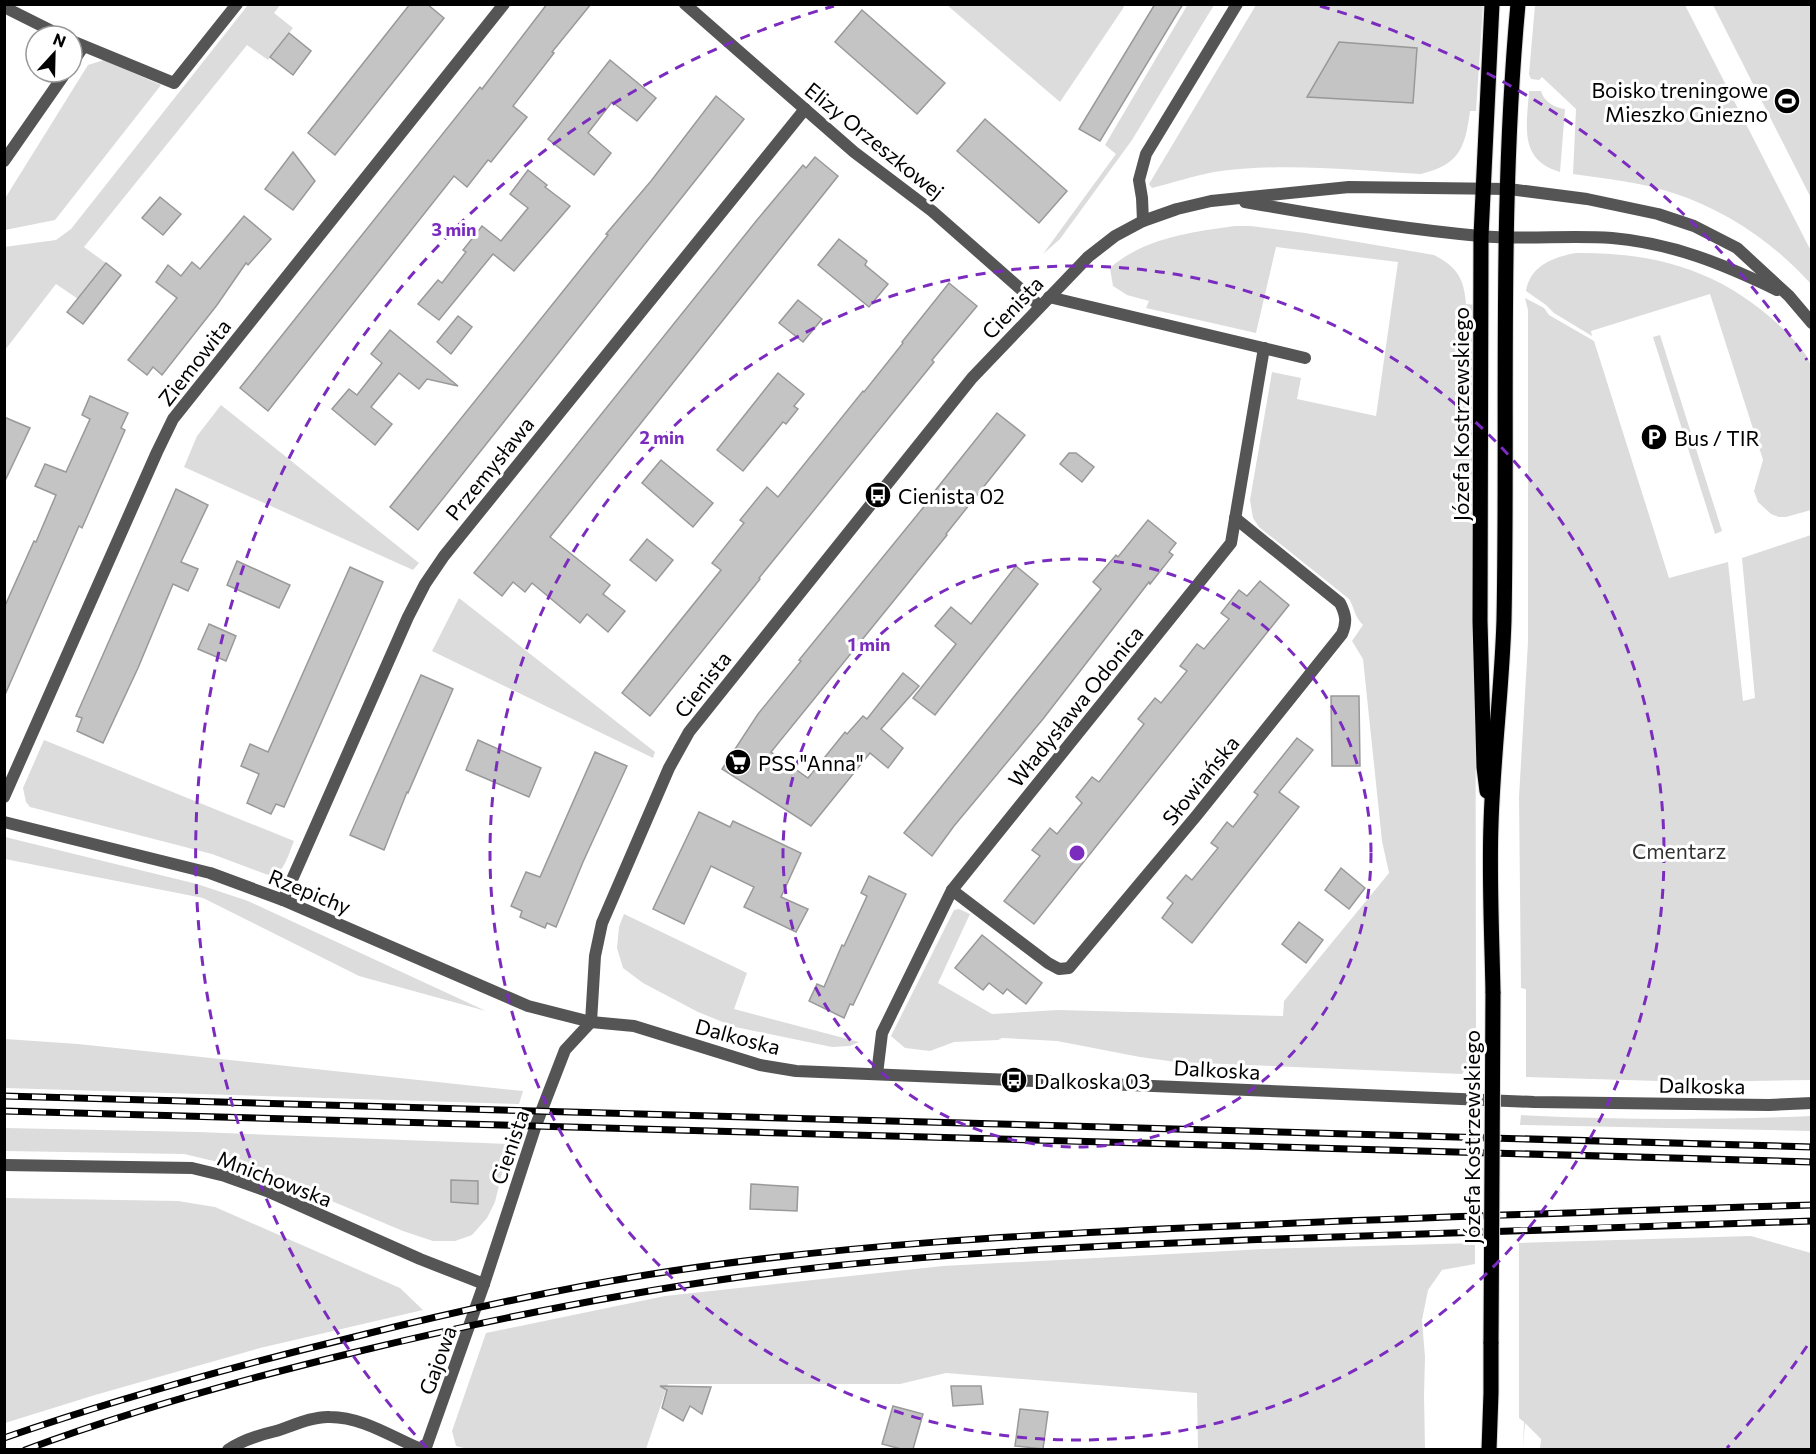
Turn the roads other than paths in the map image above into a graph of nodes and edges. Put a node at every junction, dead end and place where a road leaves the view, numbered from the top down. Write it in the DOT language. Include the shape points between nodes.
graph roads {
  1 [pos="237,4"];
  2 [pos="504,4"];
  3 [pos="685,4"];
  4 [pos="1237,4"];
  5 [pos="1492,4"];
  6 [pos="1518,4"];
  7 [pos="4,7"];
  8 [pos="38,24"];
  9 [pos="84,47"];
  10 [pos="58,84"];
  11 [pos="805,109"];
  12 [pos="4,161"];
  13 [pos="1483,189"];
  14 [pos="1509,189"];
  15 [pos="1230,200"];
  16 [pos="1143,221"];
  17 [pos="1481,236"];
  18 [pos="1507,238"];
  19 [pos="1789,296"];
  20 [pos="1045,301"];
  21 [pos="1812,323"];
  22 [pos="1264,348"];
  23 [pos="1305,358"];
  24 [pos="1235,518"];
  25 [pos="4,797"];
  26 [pos="4,822"];
  27 [pos="1491,824"];
  28 [pos="952,890"];
  29 [pos="284,900"];
  30 [pos="591,1022"];
  31 [pos="877,1074"];
  32 [pos="1812,1103"];
  33 [pos="4,1165"];
  34 [pos="484,1284"];
  35 [pos="228,1449"];
  36 [pos="424,1449"];
  37 [pos="1489,1449"];
  1 -- 9 [label="street" via="174,83"];
  2 -- 25 [label="street, Ziemowita" via="173,419"];
  3 -- 11 [label="street, Elizy Orzeszkowej"];
  4 -- 16 [label="street" via="1146,154 1138,180"];
  5 -- 13 [label="main road, Józefa Kostrzewskiego"];
  6 -- 14 [label="main road, Józefa Kostrzewskiego"];
  7 -- 8 [label="street"];
  10 -- 12 [label="street"];
  11 -- 20 [label="street, Elizy Orzeszkowej"];
  11 -- 29 [label="street, Przemysława" via="425,584"];
  13 -- 14 [label="street, Cienista"];
  13 -- 15 [label="street, Cienista" via="1349,187"];
  13 -- 17 [label="main road, Józefa Kostrzewskiego"];
  14 -- 18 [label="main road, Józefa Kostrzewskiego"];
  14 -- 19 [label="street, Cienista" via="1620,205 1694,226 1737,248"];
  15 -- 16 [label="street, Cienista" via="1177,209"];
  15 -- 17 [label="street, Cienista" via="1415,230"];
  16 -- 20 [label="street, Cienista" via="1088,257"];
  17 -- 18 [label="street, Cienista"];
  17 -- 27 [label="main road, Józefa Kostrzewskiego" via="1480,621 1484,767"];
  18 -- 19 [label="street, Cienista" via="1611,238 1655,243 1730,267"];
  18 -- 27 [label="main road, Józefa Kostrzewskiego" via="1504,621"];
  19 -- 21 [label="street, Cienista"];
  20 -- 22 [label="street"];
  20 -- 30 [label="street, Cienista" via="972,378 689,732 669,768 603,923 595,956"];
  22 -- 23 [label="street"];
  22 -- 24 [label="street, Władysława Odonica"];
  24 -- 28 [label="street, Władysława Odonica" via="1231,543"];
  24 -- 28 [label="street, Słowiańska" via="1340,603 1346,623 1342,634 1069,968 1059,969 1048,963"];
  26 -- 29 [label="street, Rzepichy" via="210,873"];
  27 -- 37 [label="main road, Józefa Kostrzewskiego, bridge"];
  28 -- 31 [label="street, Władysława Odonica" via="882,1033"];
  29 -- 30 [label="street, Rzepichy" via="528,1006"];
  30 -- 31 [label="street, Dalkoska" via="634,1026 760,1065 796,1071"];
  30 -- 34 [label="street, Cienista" via="561,1059"];
  31 -- 32 [label="street, Dalkoska" via="1534,1102"];
  33 -- 34 [label="street, Mnichowska" via="192,1168 225,1176"];
  34 -- 36 [label="street, Gajowa"];
  35 -- 36 [label="street" via="260,1435 328,1416 377,1429"];
}
